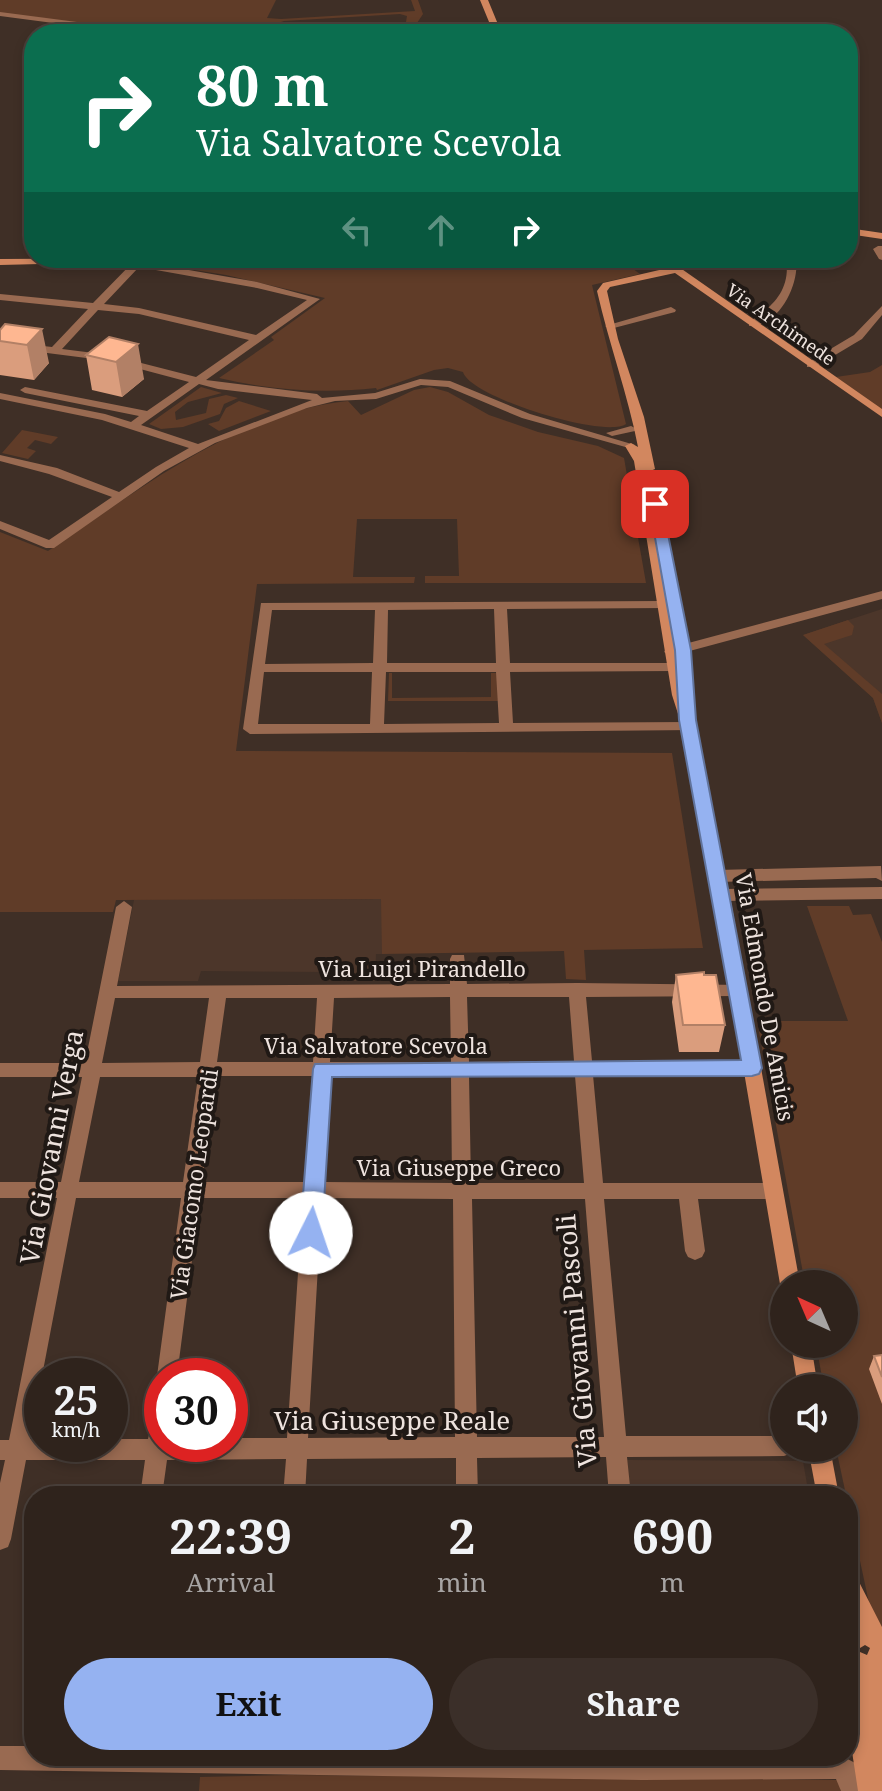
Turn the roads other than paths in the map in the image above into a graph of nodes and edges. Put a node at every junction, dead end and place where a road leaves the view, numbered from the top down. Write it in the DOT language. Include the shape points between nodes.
graph roads {
  1 [pos="484,0"];
  2 [pos="0,14"];
  3 [pos="77,24"];
  4 [pos="494,24"];
  5 [pos="858,232"];
  6 [pos="882,236"];
  7 [pos="882,249"];
  8 [pos="882,257"];
  9 [pos="24,260"];
  10 [pos="0,261"];
  11 [pos="24,261"];
  12 [pos="130,268"];
  13 [pos="175,268"];
  14 [pos="672,268"];
  15 [pos="793,268"];
  16 [pos="674,270"];
  17 [pos="0,297"];
  18 [pos="97,305"];
  19 [pos="882,309"];
  20 [pos="671,310"];
  21 [pos="753,324"];
  22 [pos="610,326"];
  23 [pos="259,339"];
  24 [pos="0,344"];
  25 [pos="55,350"];
  26 [pos="811,365"];
  27 [pos="199,381"];
  28 [pos="0,386"];
  29 [pos="218,386"];
  30 [pos="53,394"];
  31 [pos="0,396"];
  32 [pos="335,398"];
  33 [pos="42,403"];
  34 [pos="285,412"];
  35 [pos="882,414"];
  36 [pos="149,415"];
  37 [pos="134,425"];
  38 [pos="567,427"];
  39 [pos="151,431"];
  40 [pos="632,441"];
  41 [pos="199,448"];
  42 [pos="185,455"];
  43 [pos="0,458"];
  44 [pos="120,496"];
  45 [pos="0,525"];
  46 [pos="882,595"];
  47 [pos="500,605"];
  48 [pos="663,605"];
  49 [pos="382,606"];
  50 [pos="828,611"];
  51 [pos="677,654"];
  52 [pos="379,664"];
  53 [pos="503,664"];
  54 [pos="258,665"];
  55 [pos="688,724"];
  56 [pos="506,728"];
  57 [pos="377,729"];
  58 [pos="742,875"];
  59 [pos="882,875"];
  60 [pos="718,876"];
  61 [pos="882,893"];
  62 [pos="747,894"];
  63 [pos="722,895"];
  64 [pos="124,907"];
  65 [pos="458,959"];
  66 [pos="577,989"];
  67 [pos="738,990"];
  68 [pos="326,991"];
  69 [pos="460,991"];
  70 [pos="108,992"];
  71 [pos="218,992"];
  72 [pos="584,1068"];
  73 [pos="752,1068"];
  74 [pos="208,1069"];
  75 [pos="323,1069"];
  76 [pos="461,1069"];
  77 [pos="0,1070"];
  78 [pos="92,1070"];
  79 [pos="0,1190"];
  80 [pos="69,1190"];
  81 [pos="192,1190"];
  82 [pos="314,1191"];
  83 [pos="462,1191"];
  84 [pos="594,1191"];
  85 [pos="687,1191"];
  86 [pos="774,1191"];
  87 [pos="695,1251"];
  88 [pos="788,1270"];
  89 [pos="169,1358"];
  90 [pos="615,1446"];
  91 [pos="770,1446"];
  92 [pos="144,1448"];
  93 [pos="248,1448"];
  94 [pos="297,1448"];
  95 [pos="466,1448"];
  96 [pos="9,1450"];
  97 [pos="156,1462"];
  98 [pos="822,1462"];
  99 [pos="152,1486"];
  100 [pos="295,1486"];
  101 [pos="467,1486"];
  102 [pos="619,1486"];
  103 [pos="826,1486"];
  104 [pos="0,1539"];
  105 [pos="858,1620"];
  106 [pos="867,1653"];
  107 [pos="0,1758"];
  108 [pos="24,1758"];
  109 [pos="800,1766"];
  110 [pos="882,1777"];
  111 [pos="850,1782"];
  112 [pos="870,1791"];
  1 -- 4 [label="main road"];
  2 -- 3 [label="street"];
  5 -- 6 [label="main road"];
  7 -- 8 [label="street"];
  9 -- 10 [label="main road"];
  10 -- 11 [label="main road"];
  12 -- 18 [label="street"];
  13 -- 23 [label="street" via="315,299"];
  14 -- 16 [label="main road, Via Archimede"];
  15 -- 21 [label="street" via="789,291"];
  16 -- 21 [label="main road, Via Archimede"];
  16 -- 22 [label="main road" via="604,287"];
  17 -- 18 [label="street"];
  18 -- 23 [label="street"];
  18 -- 25 [label="street"];
  19 -- 26 [label="street" via="858,337"];
  20 -- 22 [label="street"];
  21 -- 26 [label="main road, Via Archimede"];
  22 -- 40 [label="main road" via="638,417"];
  23 -- 27 [label="street"];
  24 -- 25 [label="street"];
  25 -- 27 [label="street"];
  26 -- 35 [label="main road, Via Archimede"];
  27 -- 29 [label="street"];
  27 -- 36 [label="street"];
  28 -- 30 [label="street"];
  29 -- 32 [label="street"];
  29 -- 34 [label="street"];
  30 -- 33 [label="street"];
  30 -- 36 [label="street"];
  31 -- 33 [label="street"];
  32 -- 34 [label="street"];
  32 -- 38 [label="street" via="376,396 420,382 443,382"];
  33 -- 37 [label="street"];
  34 -- 41 [label="street"];
  36 -- 37 [label="street"];
  37 -- 39 [label="street"];
  38 -- 40 [label="street"];
  38 -- 40 [label="street"];
  39 -- 41 [label="street"];
  39 -- 42 [label="street"];
  40 -- 48 [label="main road, Via Edmondo De Amicis" via="640,461"];
  40 -- 51 [label="main road, Via Edmondo De Amicis"];
  41 -- 42 [label="street"];
  42 -- 44 [label="street"];
  43 -- 44 [label="street"];
  44 -- 45 [label="street" via="50,545"];
  46 -- 50 [label="street"];
  47 -- 48 [label="street"];
  47 -- 49 [label="street"];
  47 -- 53 [label="street"];
  48 -- 51 [label="main road, Via Edmondo De Amicis"];
  49 -- 52 [label="street"];
  49 -- 54 [label="street" via="266,606"];
  50 -- 51 [label="street" via="715,639"];
  50 -- 51 [label="street" via="786,628"];
  51 -- 53 [label="street"];
  51 -- 55 [label="main road, Via Edmondo De Amicis"];
  52 -- 53 [label="street"];
  52 -- 54 [label="street"];
  52 -- 57 [label="street"];
  53 -- 56 [label="street"];
  54 -- 57 [label="street" via="250,729"];
  55 -- 56 [label="street"];
  55 -- 60 [label="main road, Via Edmondo De Amicis"];
  56 -- 57 [label="street"];
  58 -- 59 [label="street"];
  58 -- 60 [label="street"];
  58 -- 62 [label="street"];
  60 -- 63 [label="main road, Via Edmondo De Amicis"];
  61 -- 62 [label="street"];
  62 -- 63 [label="street"];
  63 -- 67 [label="main road, Via Edmondo De Amicis"];
  64 -- 70 [label="street, Via Giovanni Verga"];
  65 -- 69 [label="street"];
  66 -- 67 [label="street, Via Luigi Pirandello"];
  66 -- 69 [label="street, Via Luigi Pirandello"];
  66 -- 72 [label="street, Via Giovanni Pascoli"];
  67 -- 73 [label="main road, Via Edmondo De Amicis"];
  68 -- 69 [label="street, Via Luigi Pirandello"];
  68 -- 71 [label="street, Via Luigi Pirandello"];
  68 -- 75 [label="street"];
  69 -- 76 [label="street"];
  70 -- 71 [label="street, Via Luigi Pirandello"];
  70 -- 78 [label="street, Via Giovanni Verga"];
  71 -- 74 [label="street, Via Giacomo Leopardi"];
  72 -- 73 [label="street, Via Salvatore Scevola"];
  72 -- 76 [label="street, Via Salvatore Scevola"];
  72 -- 84 [label="street, Via Giovanni Pascoli"];
  73 -- 86 [label="main road, Via Edmondo De Amicis"];
  74 -- 75 [label="street, Via Salvatore Scevola"];
  74 -- 78 [label="street, Via Salvatore Scevola"];
  74 -- 81 [label="street, Via Giacomo Leopardi"];
  75 -- 76 [label="street, Via Salvatore Scevola"];
  75 -- 82 [label="street"];
  76 -- 83 [label="street"];
  77 -- 78 [label="street, Via Salvatore Scevola"];
  78 -- 80 [label="street, Via Giovanni Verga"];
  79 -- 80 [label="street, Via Giuseppe Greco"];
  80 -- 81 [label="street, Via Giuseppe Greco"];
  80 -- 96 [label="street, Via Giovanni Verga"];
  81 -- 82 [label="street, Via Giuseppe Greco"];
  81 -- 89 [label="street, Via Giacomo Leopardi"];
  82 -- 83 [label="street, Via Giuseppe Greco"];
  82 -- 94 [label="street"];
  83 -- 84 [label="street, Via Giuseppe Greco"];
  83 -- 95 [label="street"];
  84 -- 85 [label="street, Via Giuseppe Greco"];
  84 -- 90 [label="street, Via Giovanni Pascoli"];
  85 -- 86 [label="street, Via Giuseppe Greco"];
  85 -- 87 [label="street"];
  86 -- 88 [label="main road, Via Edmondo De Amicis"];
  90 -- 91 [label="street, Via Giuseppe Reale"];
  90 -- 95 [label="street, Via Giuseppe Reale"];
  90 -- 102 [label="street, Via Giovanni Pascoli"];
  92 -- 96 [label="street, Via Giuseppe Reale"];
  93 -- 94 [label="street, Via Giuseppe Reale"];
  94 -- 95 [label="street, Via Giuseppe Reale"];
  94 -- 100 [label="street"];
  95 -- 101 [label="street"];
  96 -- 104 [label="street, Via Giovanni Verga"];
  97 -- 99 [label="street"];
  98 -- 103 [label="main road"];
  105 -- 106 [label="main road"];
  106 -- 110 [label="main road"];
  106 -- 112 [label="main road"];
  107 -- 108 [label="street"];
  109 -- 111 [label="street" via="839,1767"];
}
